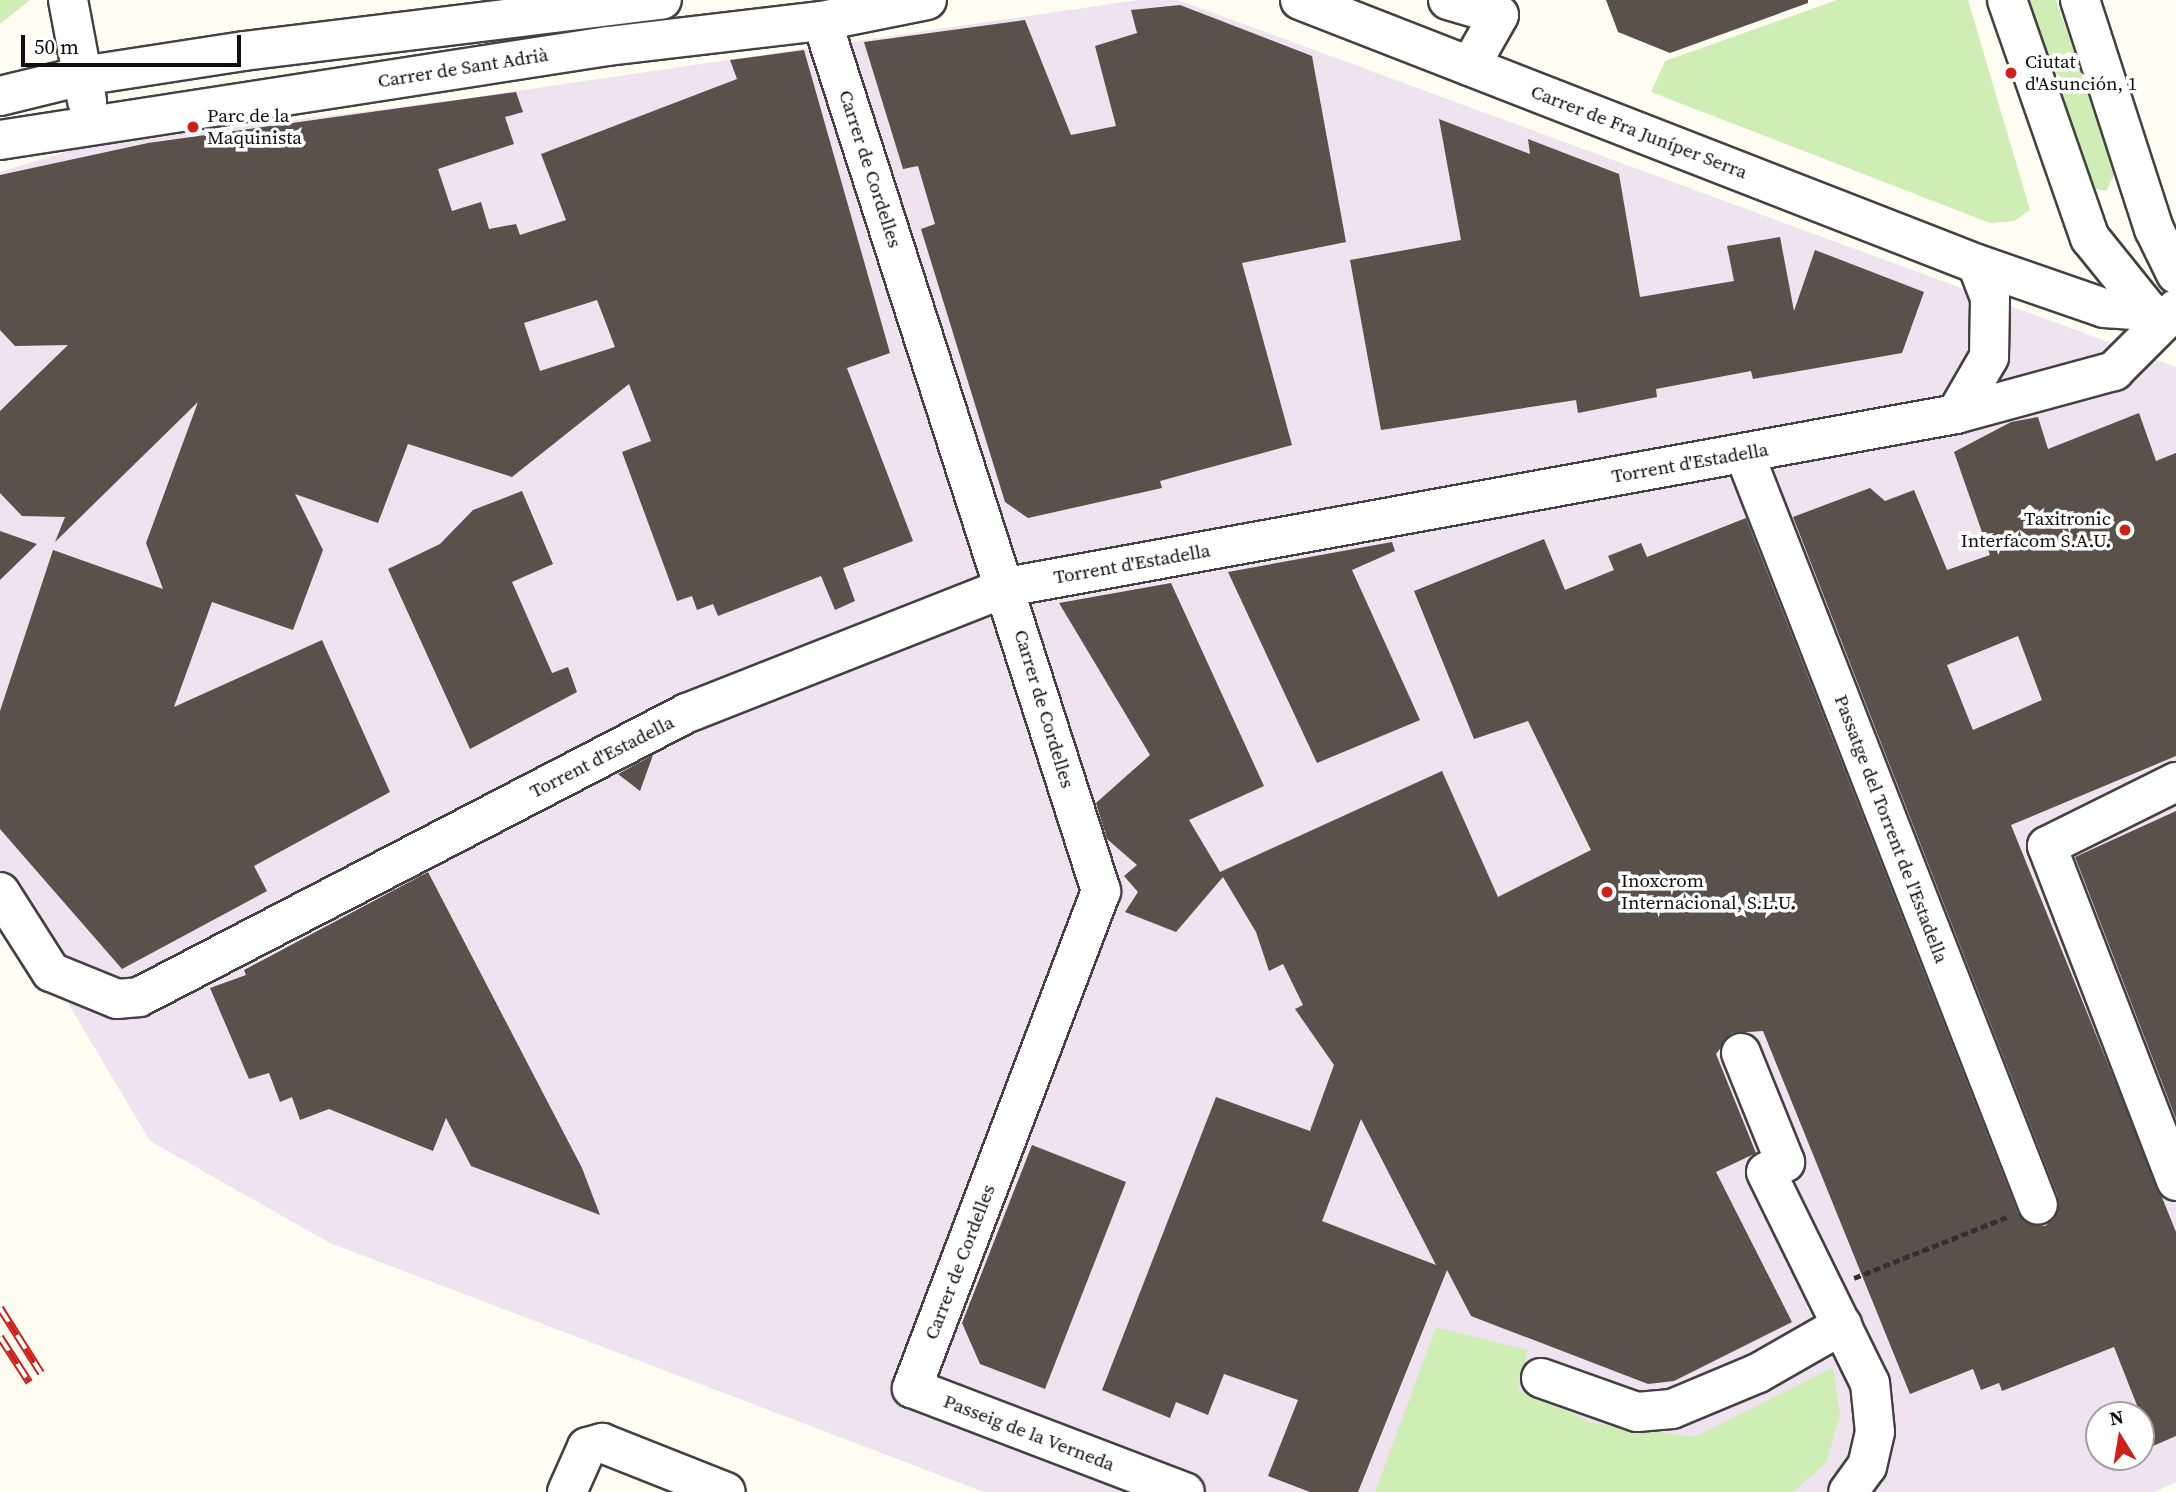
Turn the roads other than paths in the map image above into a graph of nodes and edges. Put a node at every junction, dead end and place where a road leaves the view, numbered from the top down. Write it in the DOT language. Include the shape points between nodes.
graph roads {
  1 [pos="68,0"];
  2 [pos="662,0"];
  3 [pos="927,0"];
  4 [pos="1300,0"];
  5 [pos="1448,0"];
  6 [pos="2007,0"];
  7 [pos="2080,0"];
  8 [pos="822,21"];
  9 [pos="1470,66"];
  10 [pos="82,76"];
  11 [pos="0,96"];
  12 [pos="92,123"];
  13 [pos="0,140"];
  14 [pos="1977,264"];
  15 [pos="2173,273"];
  16 [pos="2166,315"];
  17 [pos="1956,414"];
  18 [pos="1744,453"];
  19 [pos="1007,587"];
  20 [pos="2176,782"];
  21 [pos="0,892"];
  22 [pos="1741,1053"];
  23 [pos="2176,1181"];
  24 [pos="2038,1205"];
  25 [pos="1842,1325"];
  26 [pos="1541,1378"];
  27 [pos="912,1388"];
  28 [pos="567,1492"];
  29 [pos="726,1492"];
  30 [pos="1185,1492"];
  31 [pos="1849,1492"];
  1 -- 10 [label="street"];
  2 -- 10 [label="street, Carrer de Sant Adrià"];
  3 -- 8 [label="street, Carrer de Sant Adrià"];
  4 -- 9 [label="street, Carrer de Fra Juníper Serra"];
  5 -- 9 [label="street" via="1499,15"];
  6 -- 16 [label="street" via="2090,238"];
  7 -- 15 [label="street"];
  8 -- 12 [label="street, Carrer de Sant Adrià" via="608,46"];
  8 -- 19 [label="street, Carrer de Cordelles"];
  9 -- 14 [label="street, Carrer de Fra Juníper Serra"];
  10 -- 11 [label="street, Carrer de Sant Adrià"];
  10 -- 12 [label="street"];
  12 -- 13 [label="street, Carrer de Sant Adrià"];
  14 -- 16 [label="street, Carrer de Fra Juníper Serra" via="2105,308"];
  14 -- 17 [label="street" via="1990,298 1989,357"];
  16 -- 17 [label="street, Torrent d'Estadella" via="2114,371"];
  17 -- 18 [label="street, Torrent d'Estadella"];
  18 -- 19 [label="street, Torrent d'Estadella"];
  18 -- 24 [label="street, Passatge del Torrent de l'Estadella"];
  19 -- 21 [label="street, Torrent d'Estadella" via="687,713 139,997 117,999 51,972"];
  19 -- 27 [label="street, Carrer de Cordelles" via="1101,891"];
  20 -- 23 [label="street" via="2047,846"];
  22 -- 25 [label="street" via="1785,1162 1766,1171"];
  25 -- 26 [label="street" via="1723,1390 1672,1409 1637,1412"];
  25 -- 31 [label="street" via="1870,1383 1875,1432 1867,1466"];
  27 -- 30 [label="street, Passeig de la Verneda"];
  28 -- 29 [label="street" via="587,1447 602,1443"];
}
